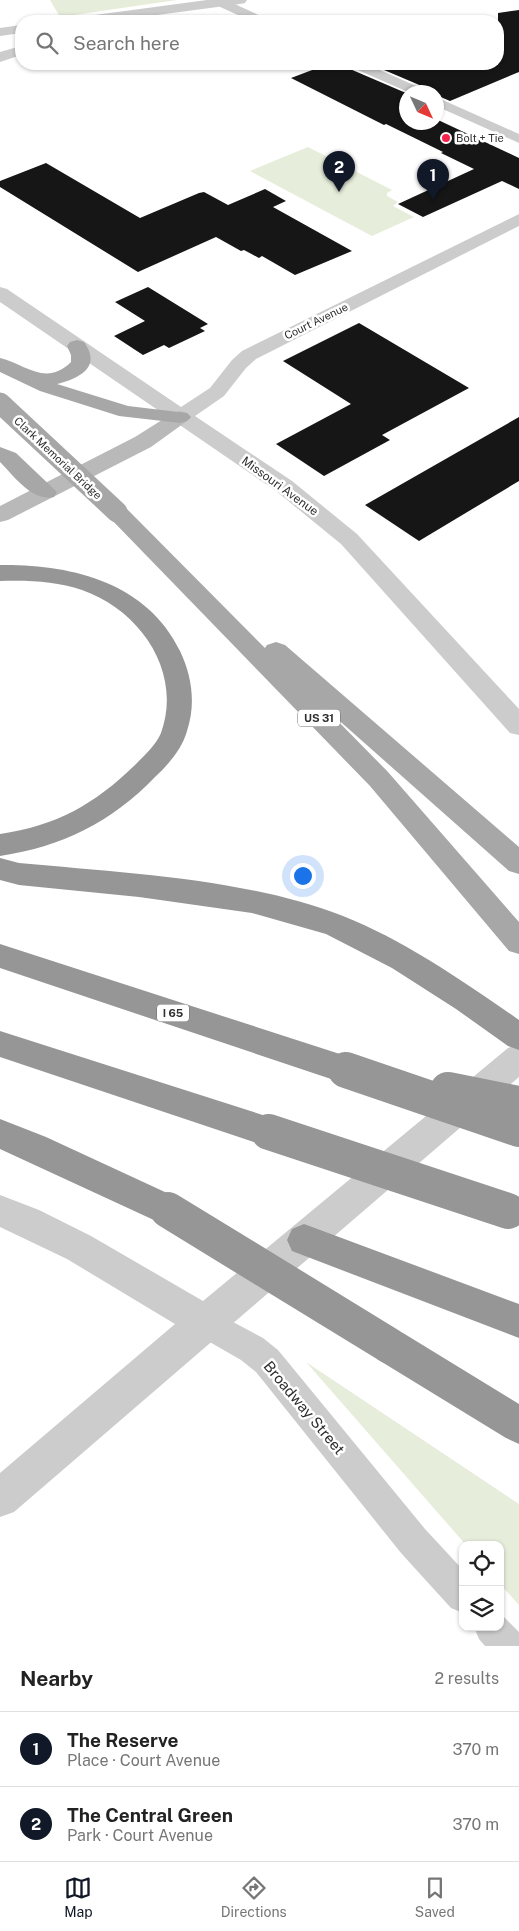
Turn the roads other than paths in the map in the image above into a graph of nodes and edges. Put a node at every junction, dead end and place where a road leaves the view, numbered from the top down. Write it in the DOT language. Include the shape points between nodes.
graph roads {
  1 [pos="240,0"];
  2 [pos="222,3"];
  3 [pos="127,15"];
  4 [pos="247,15"];
  5 [pos="15,30"];
  6 [pos="0,32"];
  7 [pos="15,52"];
  8 [pos="0,57"];
  9 [pos="369,70"];
  10 [pos="402,85"];
  11 [pos="444,105"];
  12 [pos="519,139"];
  13 [pos="516,221"];
  14 [pos="0,293"];
  15 [pos="77,346"];
  16 [pos="0,364"];
  17 [pos="27,379"];
  18 [pos="0,403"];
  19 [pos="180,417"];
  20 [pos="0,454"];
  21 [pos="46,492"];
  22 [pos="117,512"];
  23 [pos="0,515"];
  24 [pos="0,573"];
  25 [pos="519,726"];
  26 [pos="0,845"];
  27 [pos="519,863"];
  28 [pos="0,869"];
  29 [pos="515,938"];
  30 [pos="0,956"];
  31 [pos="519,1037"];
  32 [pos="0,1044"];
  33 [pos="519,1058"];
  34 [pos="346,1070"];
  35 [pos="519,1104"];
  36 [pos="519,1129"];
  37 [pos="0,1134"];
  38 [pos="0,1211"];
  39 [pos="514,1213"];
  40 [pos="304,1240"];
  41 [pos="519,1321"];
  42 [pos="206,1322"];
  43 [pos="519,1426"];
  44 [pos="0,1498"];
  45 [pos="459,1592"];
  46 [pos="495,1631"];
  47 [pos="508,1646"];
  1 -- 2 [label="street"];
  2 -- 3 [label="street"];
  2 -- 4 [label="street"];
  5 -- 6 [label="street"];
  7 -- 8 [label="street"];
  9 -- 10 [label="street"];
  11 -- 12 [label="street"];
  13 -- 19 [label="street, Court Avenue" via="249,355 217,392"];
  14 -- 15 [label="street, Missouri Avenue"];
  15 -- 17 [label="main road" via="82,360 71,373 46,380"];
  15 -- 19 [label="street, Missouri Avenue"];
  16 -- 17 [label="main road"];
  17 -- 19 [label="main road" via="126,412"];
  18 -- 22 [label="main road, Clark Memorial Bridge / US 31, bridge"];
  19 -- 21 [label="main road" via="143,442"];
  19 -- 25 [label="street, Missouri Avenue" via="284,486 349,539"];
  20 -- 21 [label="main road"];
  21 -- 23 [label="main road"];
  22 -- 27 [label="main road, US 31"];
  22 -- 29 [label="main road, US 31" via="379,779"];
  24 -- 26 [label="highway" via="54,576 94,586 122,601 147,620 166,646 178,672 180,702 174,733 159,757 130,787 101,810 64,829 31,840"];
  28 -- 31 [label="highway" via="19,874 252,901 334,925 402,959"];
  30 -- 34 [label="highway, I 65"];
  32 -- 39 [label="highway, bridge"];
  33 -- 40 [label="street"];
  34 -- 35 [label="highway, bridge"];
  34 -- 36 [label="highway, I 65, bridge"];
  37 -- 43 [label="highway, bridge" via="168,1210"];
  38 -- 42 [label="street, Broadway Street" via="64,1239"];
  40 -- 41 [label="highway"];
  40 -- 42 [label="street"];
  42 -- 44 [label="street"];
  42 -- 45 [label="street, Broadway Street" via="267,1361 413,1541"];
  46 -- 47 [label="street"];
}
